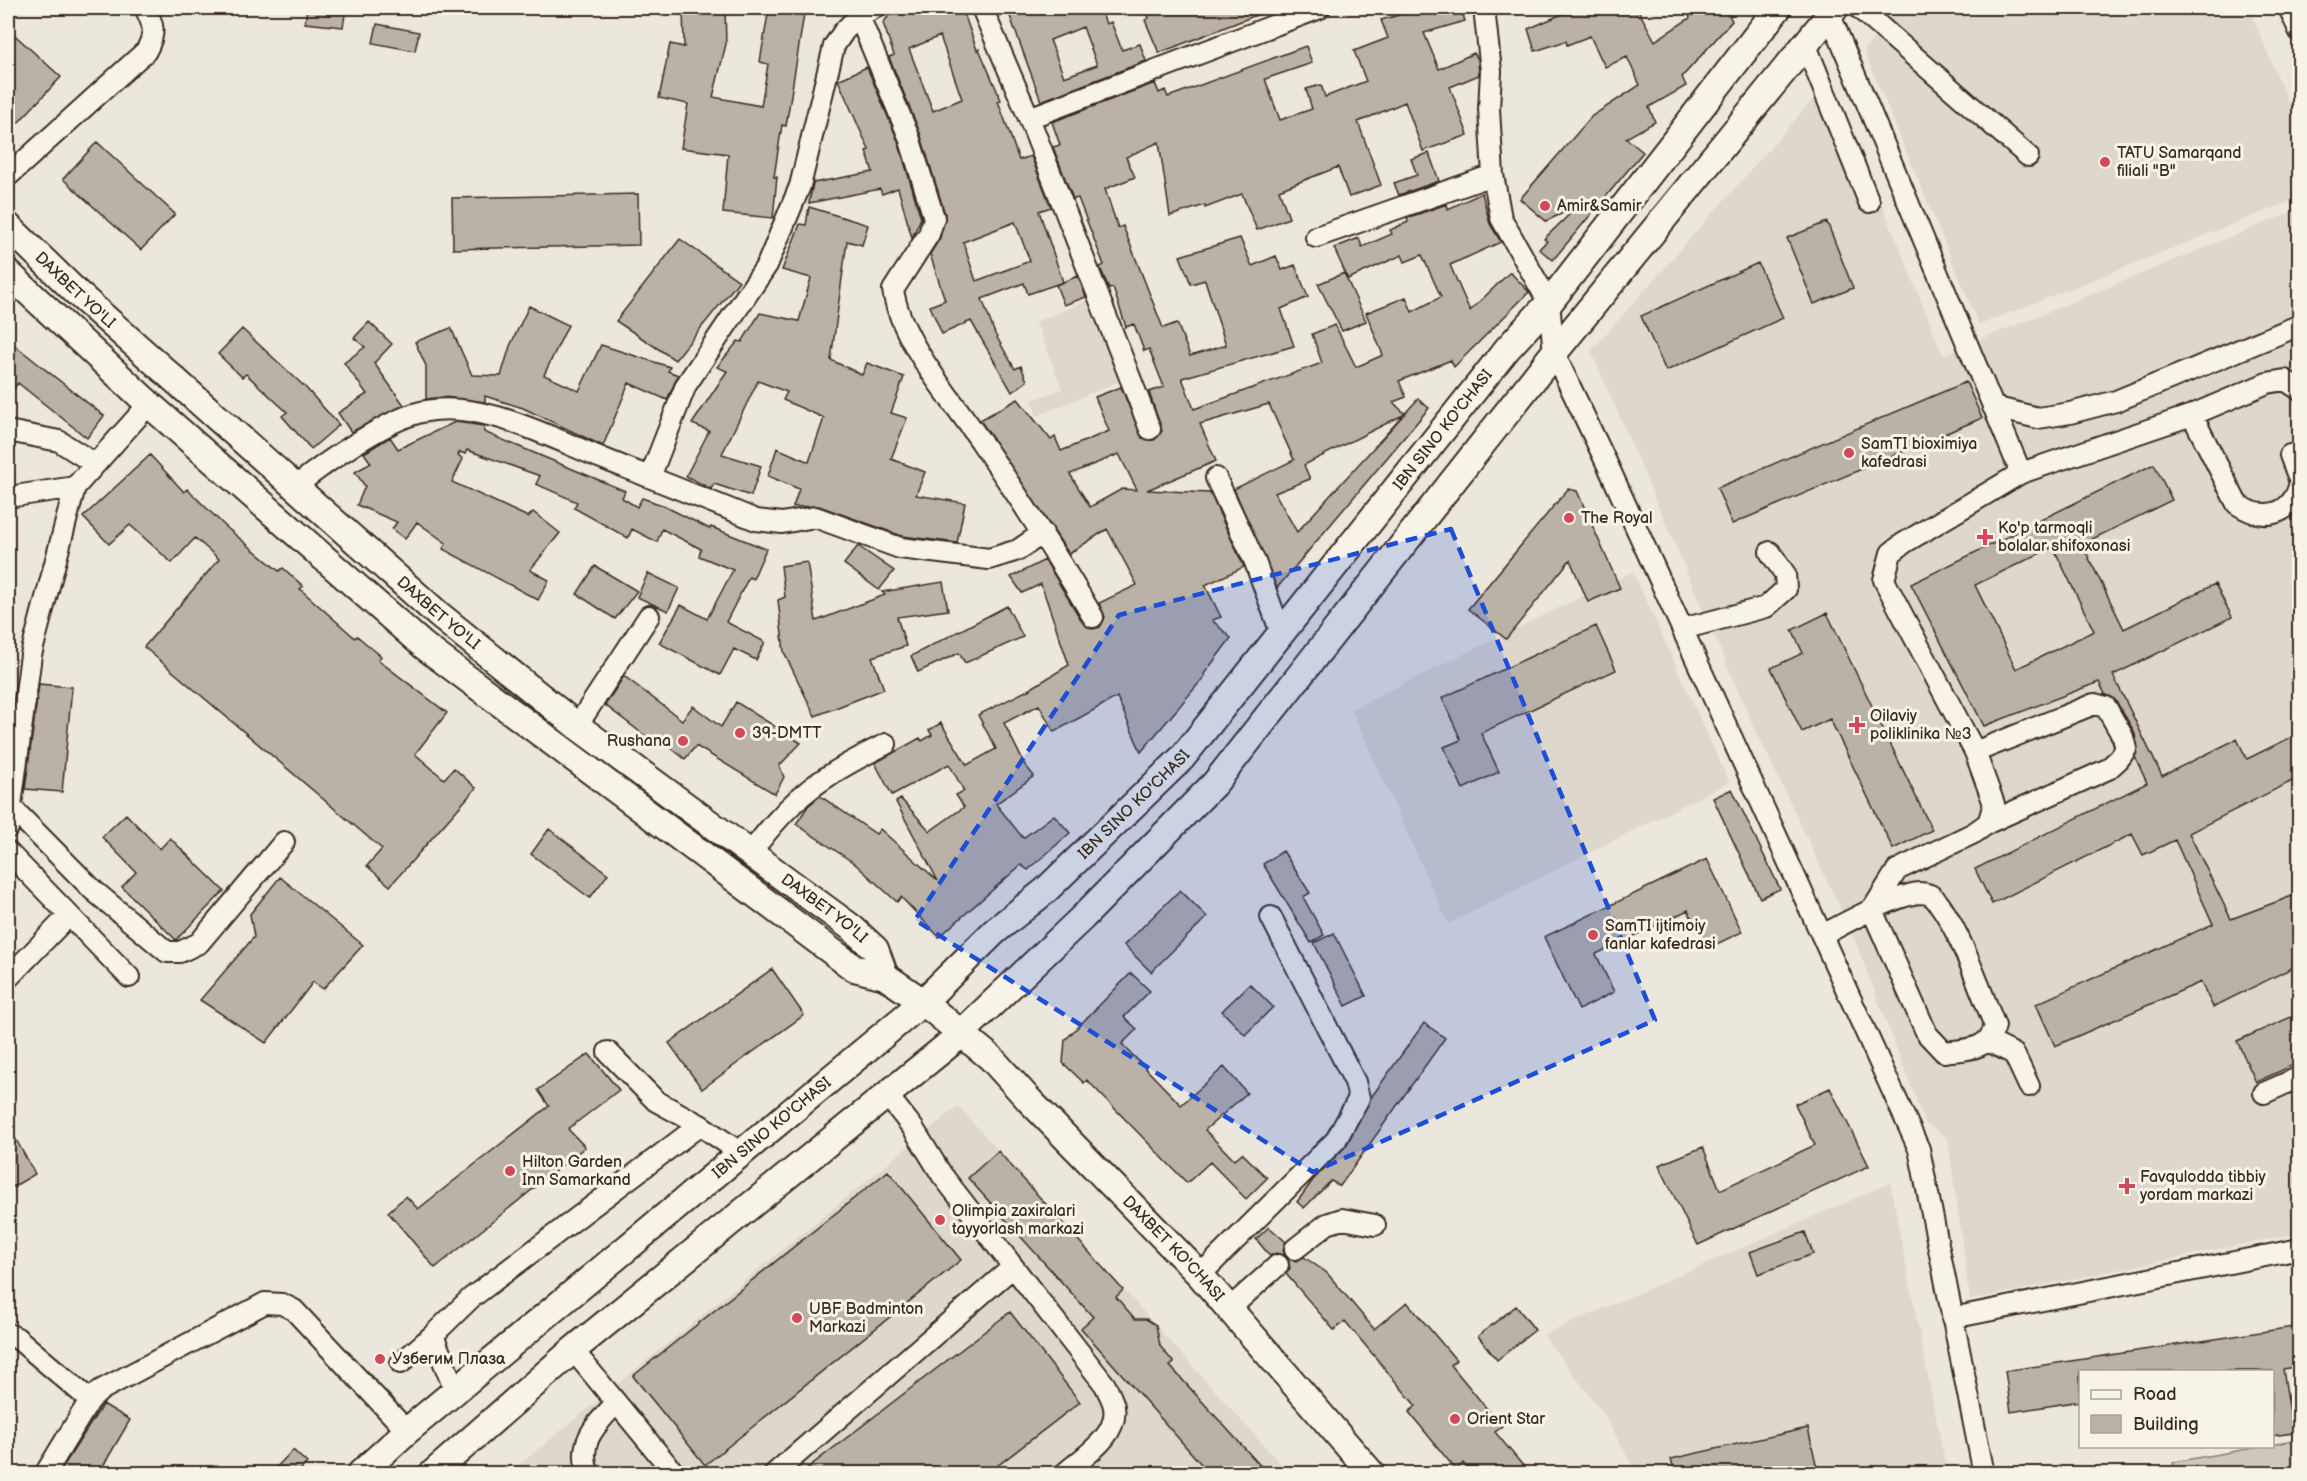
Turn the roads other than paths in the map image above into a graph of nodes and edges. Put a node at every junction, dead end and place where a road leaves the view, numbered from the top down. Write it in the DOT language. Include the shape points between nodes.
graph roads {
  1 [pos="146,8"];
  2 [pos="982,8"];
  3 [pos="1320,8"];
  4 [pos="1484,8"];
  5 [pos="1778,8"];
  6 [pos="1859,8"];
  7 [pos="2289,8"];
  8 [pos="1832,11"];
  9 [pos="866,12"];
  10 [pos="2300,32"];
  11 [pos="1805,43"];
  12 [pos="1029,118"];
  13 [pos="2028,156"];
  14 [pos="1493,175"];
  15 [pos="8,176"];
  16 [pos="1869,202"];
  17 [pos="8,226"];
  18 [pos="1316,237"];
  19 [pos="8,273"];
  20 [pos="1549,303"];
  21 [pos="2300,325"];
  22 [pos="1554,353"];
  23 [pos="2295,382"];
  24 [pos="149,404"];
  25 [pos="1993,407"];
  26 [pos="2193,415"];
  27 [pos="1150,429"];
  28 [pos="8,431"];
  29 [pos="2290,456"];
  30 [pos="95,464"];
  31 [pos="2020,473"];
  32 [pos="650,477"];
  33 [pos="1216,478"];
  34 [pos="2300,483"];
  35 [pos="296,486"];
  36 [pos="75,487"];
  37 [pos="8,497"];
  38 [pos="1043,533"];
  39 [pos="1770,552"];
  40 [pos="649,616"];
  41 [pos="1093,617"];
  42 [pos="1682,629"];
  43 [pos="1281,633"];
  44 [pos="577,726"];
  45 [pos="886,744"];
  46 [pos="1975,752"];
  47 [pos="12,808"];
  48 [pos="1988,823"];
  49 [pos="8,828"];
  50 [pos="284,842"];
  51 [pos="8,852"];
  52 [pos="750,854"];
  53 [pos="1872,910"];
  54 [pos="69,915"];
  55 [pos="1271,917"];
  56 [pos="1822,935"];
  57 [pos="885,976"];
  58 [pos="129,977"];
  59 [pos="8,978"];
  60 [pos="923,1002"];
  61 [pos="963,1032"];
  62 [pos="1988,1041"];
  63 [pos="608,1052"];
  64 [pos="2300,1077"];
  65 [pos="2029,1086"];
  66 [pos="2264,1093"];
  67 [pos="887,1095"];
  68 [pos="700,1125"];
  69 [pos="741,1153"];
  70 [pos="1375,1225"];
  71 [pos="1295,1249"];
  72 [pos="2300,1250"];
  73 [pos="1278,1265"];
  74 [pos="1013,1267"];
  75 [pos="1200,1275"];
  76 [pos="1229,1309"];
  77 [pos="1952,1318"];
  78 [pos="8,1334"];
  79 [pos="434,1335"];
  80 [pos="573,1350"];
  81 [pos="401,1363"];
  82 [pos="455,1391"];
  83 [pos="90,1400"];
  84 [pos="616,1403"];
  85 [pos="407,1431"];
  86 [pos="45,1473"];
  87 [pos="360,1473"];
  88 [pos="432,1473"];
  89 [pos="589,1473"];
  90 [pos="675,1473"];
  91 [pos="774,1473"];
  92 [pos="1064,1473"];
  93 [pos="1372,1473"];
  94 [pos="1984,1473"];
  1 -- 15 [label="street" via="154,24 154,37 146,51"];
  2 -- 12 [label="street"];
  3 -- 12 [label="street"];
  4 -- 14 [label="street" via="1491,71"];
  5 -- 20 [label="main road, IBN SINO KO'CHASI"];
  6 -- 13 [label="street"];
  7 -- 10 [label="street"];
  8 -- 11 [label="main road"];
  8 -- 25 [label="street"];
  9 -- 32 [label="street" via="834,46 800,186 767,265 686,385"];
  9 -- 38 [label="street" via="934,218 929,234 893,290 897,311 920,353"];
  11 -- 16 [label="street"];
  11 -- 22 [label="main road"];
  12 -- 27 [label="street"];
  14 -- 18 [label="street"];
  14 -- 20 [label="street" via="1501,218"];
  17 -- 35 [label="main road, DAXBET YO'LI" via="77,293"];
  19 -- 24 [label="main road, DAXBET YO'LI"];
  20 -- 22 [label="street"];
  20 -- 43 [label="main road, IBN SINO KO'CHASI" via="1506,349"];
  21 -- 25 [label="street" via="2116,401 2038,418"];
  22 -- 42 [label="street"];
  22 -- 61 [label="main road" via="1215,783"];
  23 -- 26 [label="street" via="2267,383"];
  24 -- 30 [label="street"];
  24 -- 57 [label="main road, DAXBET YO'LI" via="424,646 854,968"];
  25 -- 31 [label="street"];
  26 -- 31 [label="street"];
  26 -- 34 [label="street" via="2237,504 2250,513 2267,515 2284,509 2296,497"];
  28 -- 30 [label="street" via="59,441"];
  29 -- 34 [label="street"];
  30 -- 36 [label="street"];
  31 -- 46 [label="street" via="1904,543 1891,553 1885,568 1884,580 1890,594"];
  32 -- 35 [label="street" via="487,414 453,410 420,412 392,425 341,452"];
  32 -- 38 [label="street" via="756,520 782,523 815,518 900,548 943,555 989,559 1018,550"];
  33 -- 43 [label="street" via="1255,562"];
  35 -- 44 [label="main road, DAXBET YO'LI" via="439,615"];
  36 -- 37 [label="street"];
  36 -- 47 [label="street" via="31,655"];
  38 -- 41 [label="street"];
  39 -- 42 [label="street" via="1785,574 1786,589 1766,608"];
  40 -- 44 [label="street"];
  42 -- 56 [label="street"];
  43 -- 60 [label="main road, IBN SINO KO'CHASI" via="1182,758"];
  44 -- 52 [label="main road, DAXBET YO'LI"];
  45 -- 52 [label="street" via="844,764 809,787"];
  46 -- 48 [label="street" via="1994,804"];
  46 -- 48 [label="street" via="2094,704 2106,707 2126,749 2108,769"];
  47 -- 49 [label="street"];
  47 -- 50 [label="street" via="93,890 167,952 180,952 199,943"];
  48 -- 53 [label="street" via="1897,870"];
  51 -- 54 [label="street"];
  52 -- 57 [label="main road, DAXBET YO'LI" via="860,935 874,949"];
  53 -- 56 [label="street"];
  53 -- 62 [label="street" via="1935,1044 1944,1052 1978,1048"];
  53 -- 62 [label="street" via="1919,893 1937,901 1995,1026"];
  54 -- 58 [label="street"];
  54 -- 59 [label="street"];
  55 -- 75 [label="street" via="1359,1098 1352,1116 1328,1149"];
  56 -- 77 [label="street" via="1919,1149"];
  57 -- 60 [label="main road, DAXBET YO'LI"];
  60 -- 61 [label="main road, DAXBET YO'LI"];
  60 -- 69 [label="main road, IBN SINO KO'CHASI"];
  61 -- 67 [label="main road"];
  61 -- 75 [label="main road, DAXBET KO'CHASI"];
  62 -- 65 [label="street" via="2014,1054"];
  63 -- 68 [label="street" via="656,1101"];
  64 -- 66 [label="street"];
  67 -- 74 [label="street"];
  67 -- 80 [label="main road"];
  68 -- 69 [label="street"];
  68 -- 79 [label="street" via="471,1298"];
  69 -- 82 [label="main road, IBN SINO KO'CHASI"];
  70 -- 71 [label="street" via="1342,1219 1327,1224"];
  72 -- 77 [label="street"];
  73 -- 76 [label="street"];
  74 -- 91 [label="street"];
  74 -- 92 [label="street" via="1105,1385 1114,1407 1113,1422 1103,1439"];
  75 -- 76 [label="main road, DAXBET KO'CHASI"];
  76 -- 93 [label="main road, DAXBET KO'CHASI"];
  77 -- 94 [label="street"];
  78 -- 83 [label="street"];
  79 -- 81 [label="street"];
  79 -- 82 [label="street"];
  80 -- 84 [label="street"];
  80 -- 88 [label="main road"];
  82 -- 85 [label="main road, IBN SINO KO'CHASI"];
  83 -- 85 [label="street" via="115,1382 265,1303 282,1304 294,1310"];
  83 -- 86 [label="street"];
  84 -- 89 [label="street" via="586,1442 583,1459"];
  84 -- 90 [label="street"];
  85 -- 87 [label="main road, IBN SINO KO'CHASI"];
}
